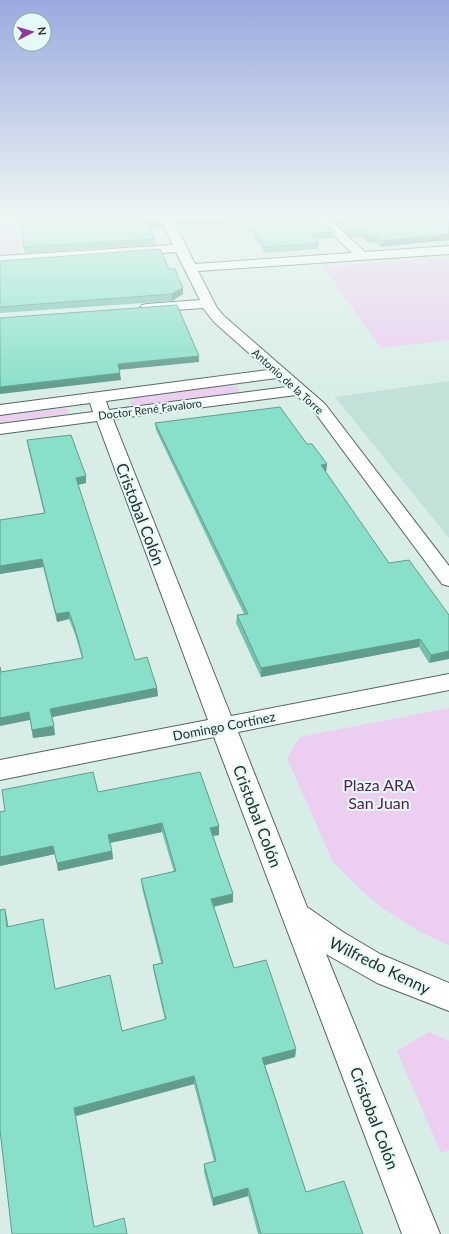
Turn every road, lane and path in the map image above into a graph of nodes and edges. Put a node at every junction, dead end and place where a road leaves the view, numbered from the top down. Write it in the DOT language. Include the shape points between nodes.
graph roads {
  1 [pos="193,274"];
  2 [pos="207,304"];
  3 [pos="134,309"];
  4 [pos="280,373"];
  5 [pos="300,390"];
  6 [pos="99,406"];
  7 [pos="0,410"];
  8 [pos="0,429"];
  9 [pos="449,580"];
  10 [pos="449,682"];
  11 [pos="224,726"];
  12 [pos="0,770"];
  13 [pos="295,914"];
  14 [pos="449,996"];
  15 [pos="421,1234"];
  1 -- 2 [label="street, Antonio de la Torre"];
  2 -- 3 [label="street"];
  2 -- 4 [label="street, Antonio de la Torre" via="219,319"];
  4 -- 5 [label="street, Antonio de la Torre"];
  4 -- 6 [label="street, Doctor René Favaloro"];
  5 -- 6 [label="street, Doctor René Favaloro"];
  5 -- 9 [label="street, Antonio de la Torre" via="319,406"];
  6 -- 7 [label="street, Doctor René Favaloro"];
  6 -- 8 [label="street, Doctor René Favaloro"];
  6 -- 11 [label="street, Cristobal Colón"];
  10 -- 11 [label="street, Domingo Cortínez"];
  11 -- 12 [label="street, Domingo Cortínez"];
  11 -- 13 [label="street, Cristobal Colón"];
  13 -- 14 [label="street, Wilfredo Kenny" via="345,951 402,979"];
  13 -- 15 [label="street, Cristobal Colón"];
}
